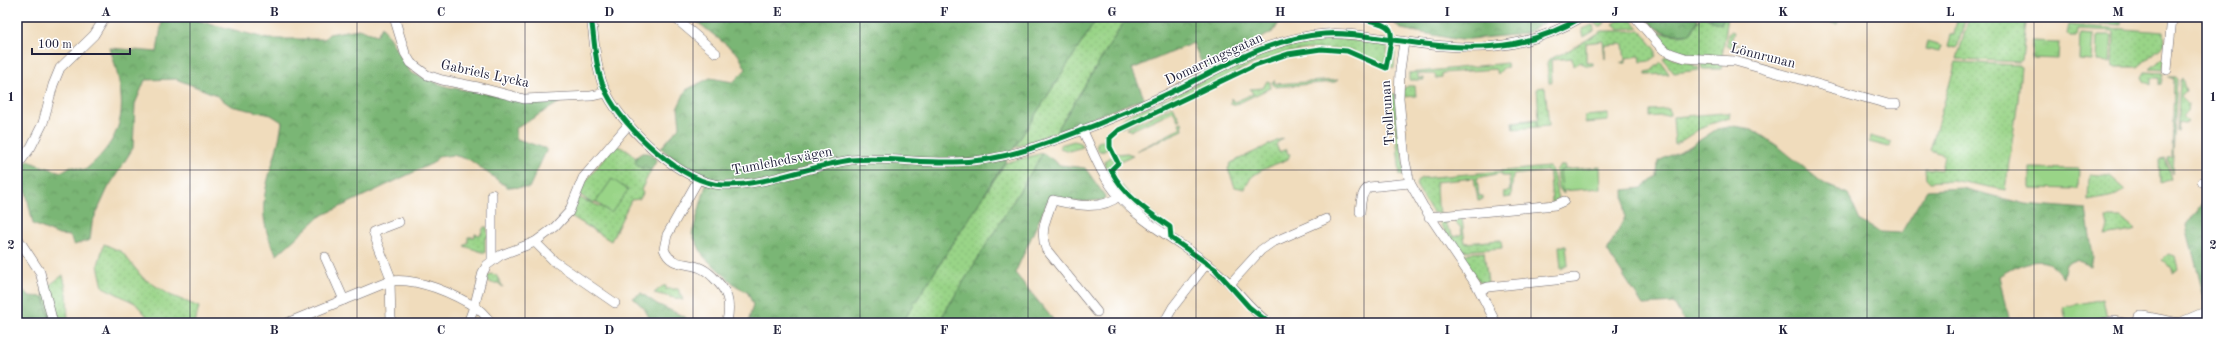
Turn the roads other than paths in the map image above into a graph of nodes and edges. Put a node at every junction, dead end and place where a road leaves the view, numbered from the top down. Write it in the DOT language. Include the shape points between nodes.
graph roads {
  1 [pos="105,17"];
  2 [pos="394,17"];
  3 [pos="591,17"];
  4 [pos="674,17"];
  5 [pos="1582,17"];
  6 [pos="1635,17"];
  7 [pos="2172,17"];
  8 [pos="1404,42"];
  9 [pos="716,53"];
  10 [pos="2167,70"];
  11 [pos="606,93"];
  12 [pos="1896,104"];
  13 [pos="629,124"];
  14 [pos="1082,129"];
  15 [pos="1049,142"];
  16 [pos="17,166"];
  17 [pos="698,180"];
  18 [pos="1410,183"];
  19 [pos="492,194"];
  20 [pos="1119,196"];
  21 [pos="1564,201"];
  22 [pos="1360,212"];
  23 [pos="1429,217"];
  24 [pos="1326,219"];
  25 [pos="399,222"];
  26 [pos="17,237"];
  27 [pos="535,242"];
  28 [pos="325,257"];
  29 [pos="492,260"];
  30 [pos="1207,263"];
  31 [pos="1575,278"];
  32 [pos="391,281"];
  33 [pos="1230,284"];
  34 [pos="1480,290"];
  35 [pos="344,300"];
  36 [pos="615,303"];
  37 [pos="474,307"];
  38 [pos="2207,311"];
  39 [pos="1097,312"];
  40 [pos="391,322"];
  41 [pos="727,322"];
  42 [pos="52,323"];
  43 [pos="287,323"];
  44 [pos="468,323"];
  45 [pos="490,323"];
  46 [pos="1164,323"];
  47 [pos="1269,323"];
  48 [pos="1496,323"];
  49 [pos="2102,323"];
  50 [pos="2124,323"];
  51 [pos="2135,323"];
  1 -- 16 [label="street" via="94,36 60,68 52,85 43,123 31,147"];
  2 -- 11 [label="street, Gabriels Lycka" via="405,53 411,63 427,75 524,99"];
  3 -- 11 [label="street, Tumlehedsvägen" via="597,59"];
  4 -- 9 [label="street"];
  5 -- 8 [label="street, Domarringsgatan" via="1538,38 1509,45 1458,48"];
  6 -- 12 [label="street, Lönnrunan" via="1664,50 1673,54 1685,58 1735,61 1888,104"];
  7 -- 10 [label="street"];
  8 -- 14 [label="street, Domarringsgatan" via="1344,33 1286,40 1262,48 1165,95"];
  8 -- 18 [label="street, Trollrunan" via="1399,98 1405,160"];
  11 -- 13 [label="street, Tumlehedsvägen"];
  13 -- 17 [label="street, Tumlehedsvägen" via="676,167"];
  13 -- 27 [label="street" via="583,178 565,217"];
  14 -- 15 [label="street, Domarringsgatan"];
  14 -- 20 [label="street" via="1101,169"];
  15 -- 17 [label="street, Tumlehedsvägen" via="1013,154 979,161 868,158 842,161 743,184 722,185"];
  17 -- 41 [label="street" via="667,235 664,249 671,260 703,269 724,289 729,302"];
  18 -- 22 [label="street" via="1369,187 1361,200"];
  18 -- 23 [label="street, Trollrunan"];
  19 -- 29 [label="street"];
  20 -- 30 [label="street" via="1156,227"];
  20 -- 39 [label="street" via="1103,205 1078,205 1053,200 1043,227 1042,240 1046,248"];
  21 -- 23 [label="street" via="1555,205"];
  23 -- 34 [label="street, Trollrunan"];
  24 -- 33 [label="street" via="1260,250"];
  25 -- 32 [label="street" via="373,232"];
  26 -- 42 [label="street" via="40,272"];
  27 -- 29 [label="street"];
  27 -- 36 [label="street" via="554,261"];
  28 -- 35 [label="street"];
  29 -- 37 [label="street" via="483,272"];
  30 -- 33 [label="street"];
  30 -- 46 [label="street" via="1173,306"];
  31 -- 34 [label="street"];
  32 -- 35 [label="street"];
  32 -- 37 [label="street" via="409,280 427,285"];
  32 -- 40 [label="street"];
  33 -- 47 [label="street" via="1249,307"];
  34 -- 48 [label="street, Trollrunan"];
  35 -- 43 [label="street"];
  37 -- 44 [label="street"];
  37 -- 45 [label="street" via="479,309"];
  38 -- 51 [label="street" via="2179,323 2143,316 2136,318"];
  49 -- 50 [label="street"];
}
